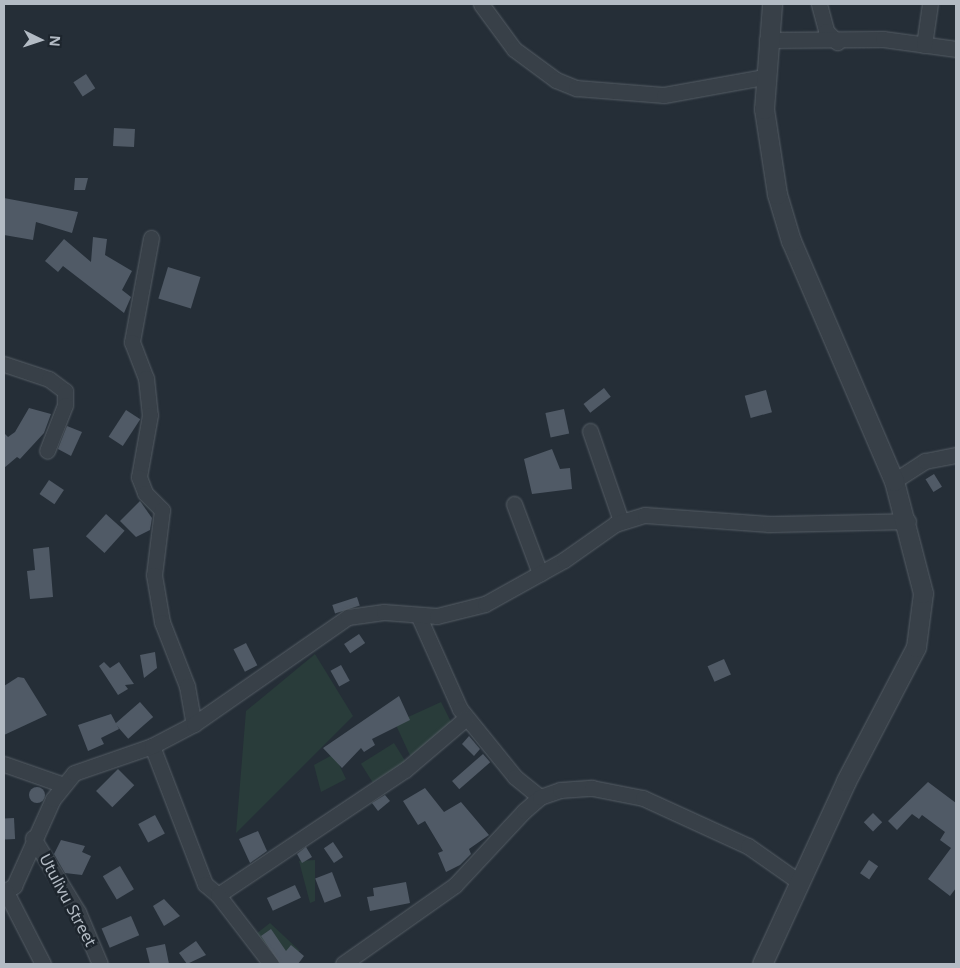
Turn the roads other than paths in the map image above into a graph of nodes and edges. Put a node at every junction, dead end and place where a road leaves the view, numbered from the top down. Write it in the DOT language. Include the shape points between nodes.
graph roads {
  1 [pos="481,4"];
  2 [pos="772,4"];
  3 [pos="819,4"];
  4 [pos="930,4"];
  5 [pos="767,40"];
  6 [pos="837,42"];
  7 [pos="924,45"];
  8 [pos="956,49"];
  9 [pos="764,76"];
  10 [pos="151,238"];
  11 [pos="4,364"];
  12 [pos="590,431"];
  13 [pos="46,451"];
  14 [pos="956,455"];
  15 [pos="894,481"];
  16 [pos="514,504"];
  17 [pos="621,520"];
  18 [pos="908,521"];
  19 [pos="540,572"];
  20 [pos="419,617"];
  21 [pos="466,718"];
  22 [pos="194,724"];
  23 [pos="152,746"];
  24 [pos="4,764"];
  25 [pos="61,784"];
  26 [pos="540,797"];
  27 [pos="33,838"];
  28 [pos="799,882"];
  29 [pos="5,892"];
  30 [pos="218,895"];
  31 [pos="43,964"];
  32 [pos="100,964"];
  33 [pos="271,964"];
  34 [pos="343,964"];
  35 [pos="762,964"];
  1 -- 9 [label="street" via="514,49 556,80 576,88 664,95"];
  2 -- 5 [label="street"];
  3 -- 6 [label="street" via="826,31"];
  4 -- 7 [label="street"];
  5 -- 6 [label="street"];
  5 -- 9 [label="street"];
  6 -- 7 [label="street" via="884,40"];
  7 -- 8 [label="street"];
  9 -- 15 [label="street" via="769,152 791,241"];
  10 -- 22 [label="street" via="132,342 146,378 150,415 139,477 145,493 162,510 154,575 162,622 187,686"];
  11 -- 13 [label="street" via="49,379 65,391 65,405"];
  12 -- 17 [label="street"];
  14 -- 15 [label="street" via="925,461"];
  15 -- 18 [label="street"];
  16 -- 19 [label="street"];
  17 -- 18 [label="street" via="655,515 769,524"];
  17 -- 19 [label="street"];
  18 -- 28 [label="street" via="923,593 916,647"];
  19 -- 20 [label="street" via="485,604"];
  20 -- 21 [label="street"];
  20 -- 22 [label="street" via="384,612 348,617"];
  21 -- 26 [label="street" via="515,777"];
  21 -- 30 [label="street" via="405,770"];
  22 -- 23 [label="street"];
  23 -- 25 [label="street" via="87,766"];
  23 -- 30 [label="street" via="205,884"];
  24 -- 25 [label="street"];
  25 -- 27 [label="street"];
  26 -- 28 [label="street" via="560,790 592,788 643,798 748,846"];
  26 -- 34 [label="street" via="468,874"];
  27 -- 29 [label="street" via="19,877"];
  27 -- 32 [label="street, Utulivu Street" via="78,912"];
  28 -- 35 [label="street"];
  29 -- 31 [label="street"];
  30 -- 33 [label="street"];
}
